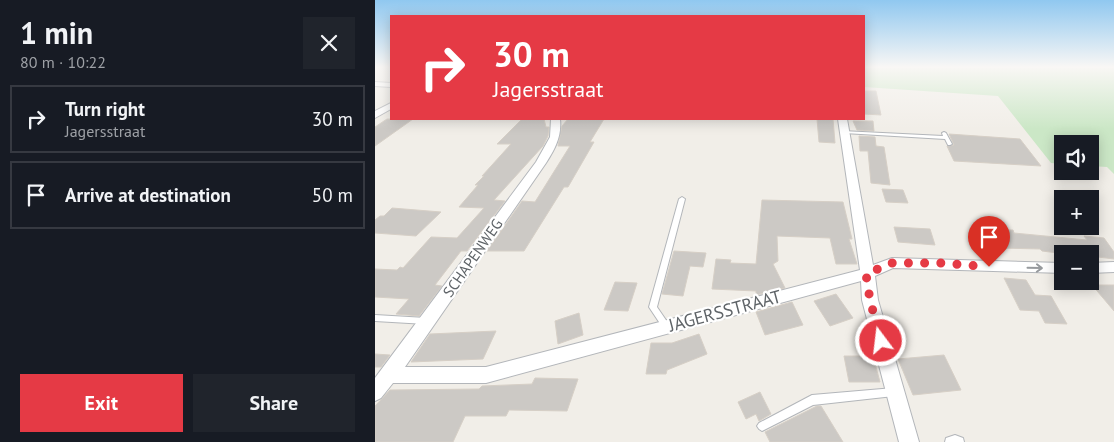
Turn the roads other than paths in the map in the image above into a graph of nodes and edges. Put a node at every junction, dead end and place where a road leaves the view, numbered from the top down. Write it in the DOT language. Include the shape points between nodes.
graph roads {
  1 [pos="390,107"];
  2 [pos="375,115"];
  3 [pos="556,120"];
  4 [pos="842,120"];
  5 [pos="844,132"];
  6 [pos="950,144"];
  7 [pos="682,199"];
  8 [pos="1114,267"];
  9 [pos="1054,268"];
  10 [pos="1099,268"];
  11 [pos="866,274"];
  12 [pos="375,318"];
  13 [pos="428,321"];
  14 [pos="666,326"];
  15 [pos="389,375"];
  16 [pos="375,392"];
  17 [pos="895,392"];
  18 [pos="762,426"];
  19 [pos="909,442"];
  20 [pos="950,442"];
  21 [pos="959,442"];
  1 -- 2 [label="street"];
  3 -- 13 [label="street, SCHAPENWEG" via="556,134 549,150"];
  4 -- 5 [label="street"];
  5 -- 6 [label="lane" via="946,136"];
  5 -- 11 [label="street"];
  7 -- 14 [label="lane" via="653,306"];
  8 -- 10 [label="street"];
  11 -- 9 [label="street, JAGERSSTRAAT, one-way" via="892,263"];
  11 -- 14 [label="street, JAGERSSTRAAT"];
  11 -- 17 [label="street"];
  12 -- 13 [label="lane"];
  13 -- 15 [label="street, SCHAPENWEG"];
  14 -- 15 [label="street, JAGERSSTRAAT" via="486,375"];
  15 -- 16 [label="street, SCHAPENWEG"];
  17 -- 18 [label="lane" via="812,400"];
  17 -- 19 [label="street"];
  20 -- 21 [label="lane"];
}
